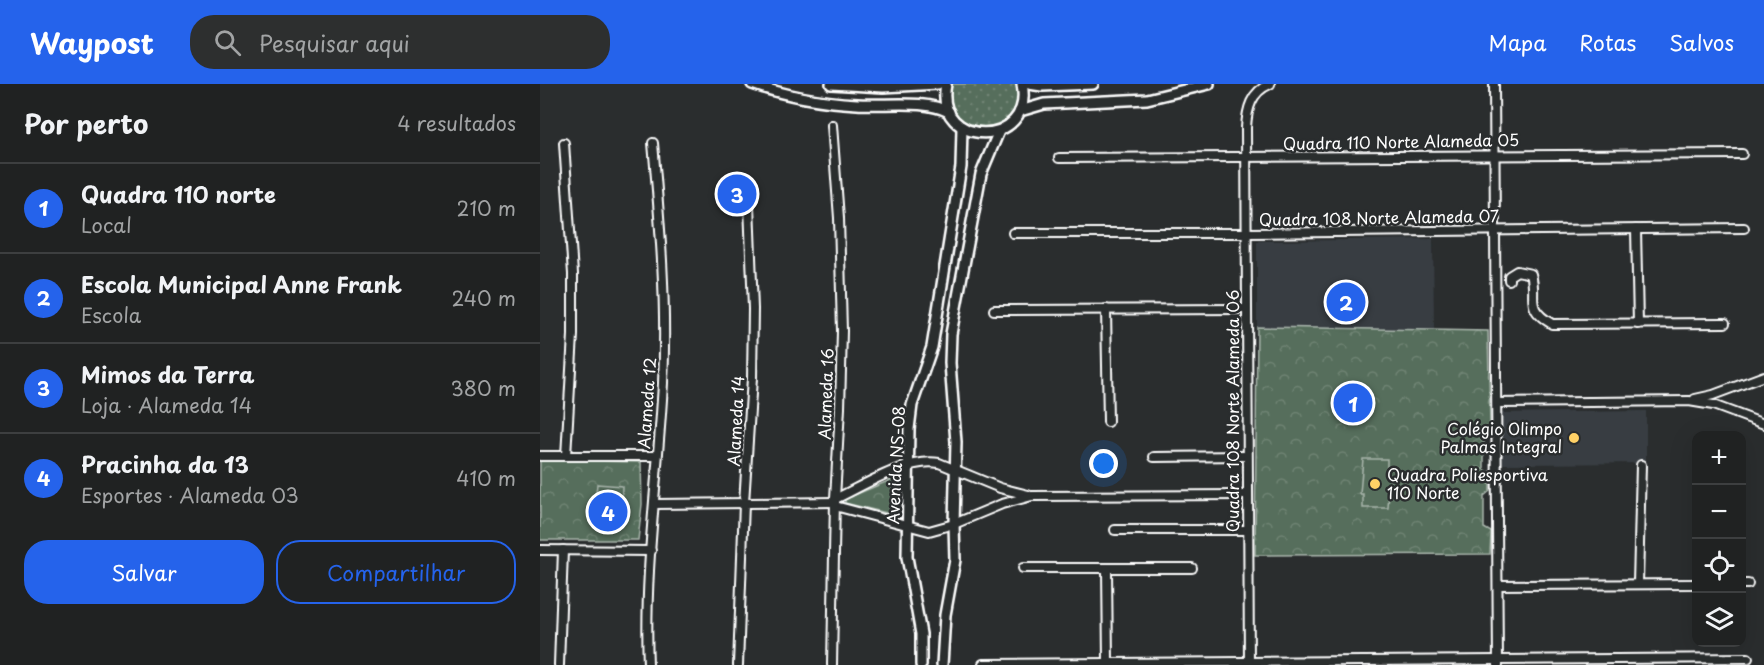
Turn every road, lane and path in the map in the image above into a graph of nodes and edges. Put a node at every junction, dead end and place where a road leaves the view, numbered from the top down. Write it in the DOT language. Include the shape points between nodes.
graph roads {
  1 [pos="752,84"];
  2 [pos="831,84"];
  3 [pos="938,84"];
  4 [pos="946,84"];
  5 [pos="1022,84"];
  6 [pos="1029,84"];
  7 [pos="1093,84"];
  8 [pos="1209,84"];
  9 [pos="1270,84"];
  10 [pos="1494,84"];
  11 [pos="1020,111"];
  12 [pos="949,112"];
  13 [pos="832,125"];
  14 [pos="962,127"];
  15 [pos="999,131"];
  16 [pos="652,142"];
  17 [pos="564,143"];
  18 [pos="1742,154"];
  19 [pos="1494,155"];
  20 [pos="1246,157"];
  21 [pos="1059,158"];
  22 [pos="748,178"];
  23 [pos="1744,228"];
  24 [pos="1636,229"];
  25 [pos="1494,231"];
  26 [pos="1013,233"];
  27 [pos="1246,233"];
  28 [pos="1509,280"];
  29 [pos="1106,309"];
  30 [pos="1246,309"];
  31 [pos="994,310"];
  32 [pos="1725,323"];
  33 [pos="1638,324"];
  34 [pos="1764,376"];
  35 [pos="1689,401"];
  36 [pos="1497,403"];
  37 [pos="1108,422"];
  38 [pos="1764,424"];
  39 [pos="540,456"];
  40 [pos="566,456"];
  41 [pos="657,456"];
  42 [pos="1247,456"];
  43 [pos="1154,457"];
  44 [pos="907,465"];
  45 [pos="1641,465"];
  46 [pos="955,471"];
  47 [pos="1247,495"];
  48 [pos="1032,496"];
  49 [pos="835,502"];
  50 [pos="744,503"];
  51 [pos="655,504"];
  52 [pos="908,524"];
  53 [pos="954,524"];
  54 [pos="1115,530"];
  55 [pos="1247,530"];
  56 [pos="540,550"];
  57 [pos="563,550"];
  58 [pos="651,551"];
  59 [pos="1023,568"];
  60 [pos="1107,568"];
  61 [pos="1192,568"];
  62 [pos="1638,584"];
  63 [pos="1692,584"];
  64 [pos="1498,585"];
  65 [pos="1748,658"];
  66 [pos="1498,662"];
  67 [pos="1108,663"];
  68 [pos="1249,663"];
  69 [pos="983,664"];
  70 [pos="559,665"];
  71 [pos="648,665"];
  72 [pos="738,665"];
  73 [pos="832,665"];
  74 [pos="921,665"];
  75 [pos="942,665"];
  1 -- 12 [label="street" via="810,99 932,106"];
  2 -- 3 [label="street"];
  4 -- 12 [label="street"];
  5 -- 11 [label="street"];
  6 -- 7 [label="street"];
  8 -- 11 [label="street" via="1148,99 1044,104"];
  9 -- 20 [label="street, Quadra 108 Norte Alameda 06" via="1258,92 1249,106"];
  10 -- 19 [label="street"];
  11 -- 15 [label="street"];
  12 -- 14 [label="street"];
  13 -- 49 [label="street, Alameda 16" via="842,303"];
  14 -- 15 [label="street" via="975,133"];
  14 -- 44 [label="street, Avenida NS-08" via="961,167 932,346 912,405"];
  15 -- 46 [label="street" via="981,174 951,333"];
  16 -- 41 [label="street, Alameda 12" via="663,258 664,359"];
  17 -- 40 [label="street" via="573,284"];
  18 -- 19 [label="street, Quadra 110 Norte Alameda 05"];
  19 -- 20 [label="street, Quadra 110 Norte Alameda 05"];
  19 -- 25 [label="street"];
  20 -- 21 [label="street, Quadra 110 Norte Alameda 05"];
  20 -- 27 [label="street, Quadra 108 Norte Alameda 06"];
  22 -- 50 [label="street, Alameda 14" via="753,309"];
  23 -- 24 [label="street, Quadra 108 Norte Alameda 07"];
  24 -- 25 [label="street, Quadra 108 Norte Alameda 07"];
  24 -- 33 [label="street"];
  25 -- 27 [label="street, Quadra 108 Norte Alameda 07"];
  25 -- 36 [label="street"];
  26 -- 27 [label="street, Quadra 108 Norte Alameda 07"];
  27 -- 30 [label="street, Quadra 108 Norte Alameda 06"];
  28 -- 33 [label="street" via="1517,271 1531,274 1533,305 1552,324"];
  29 -- 30 [label="street"];
  29 -- 31 [label="street"];
  29 -- 37 [label="street"];
  30 -- 42 [label="street, Quadra 108 Norte Alameda 06"];
  32 -- 33 [label="street"];
  34 -- 35 [label="street"];
  35 -- 36 [label="street"];
  35 -- 38 [label="street" via="1713,405"];
  36 -- 64 [label="street"];
  39 -- 40 [label="street"];
  40 -- 41 [label="street"];
  41 -- 51 [label="street, Alameda 12"];
  42 -- 43 [label="street"];
  42 -- 47 [label="street, Quadra 108 Norte Alameda 06"];
  44 -- 46 [label="street" via="930,461"];
  44 -- 49 [label="street"];
  44 -- 52 [label="street, Avenida NS-08"];
  45 -- 62 [label="street"];
  46 -- 48 [label="street"];
  46 -- 53 [label="street"];
  47 -- 48 [label="street"];
  47 -- 55 [label="street, Quadra 108 Norte Alameda 06"];
  48 -- 53 [label="street"];
  49 -- 50 [label="street"];
  49 -- 52 [label="street"];
  49 -- 73 [label="street, Alameda 16"];
  50 -- 51 [label="street"];
  50 -- 72 [label="street, Alameda 14"];
  51 -- 58 [label="street, Alameda 12"];
  52 -- 53 [label="street" via="929,531"];
  52 -- 74 [label="street, Avenida NS-08" via="907,557 921,634"];
  53 -- 75 [label="street" via="955,560"];
  54 -- 55 [label="street"];
  55 -- 68 [label="street, Quadra 108 Norte Alameda 06"];
  56 -- 57 [label="street"];
  57 -- 58 [label="street"];
  57 -- 70 [label="street"];
  58 -- 71 [label="street, Alameda 12"];
  59 -- 60 [label="street"];
  60 -- 61 [label="street"];
  60 -- 67 [label="street"];
  62 -- 63 [label="street"];
  62 -- 64 [label="street"];
  64 -- 66 [label="street"];
  65 -- 66 [label="street"];
  66 -- 68 [label="street"];
  67 -- 68 [label="street"];
  67 -- 69 [label="street"];
}
